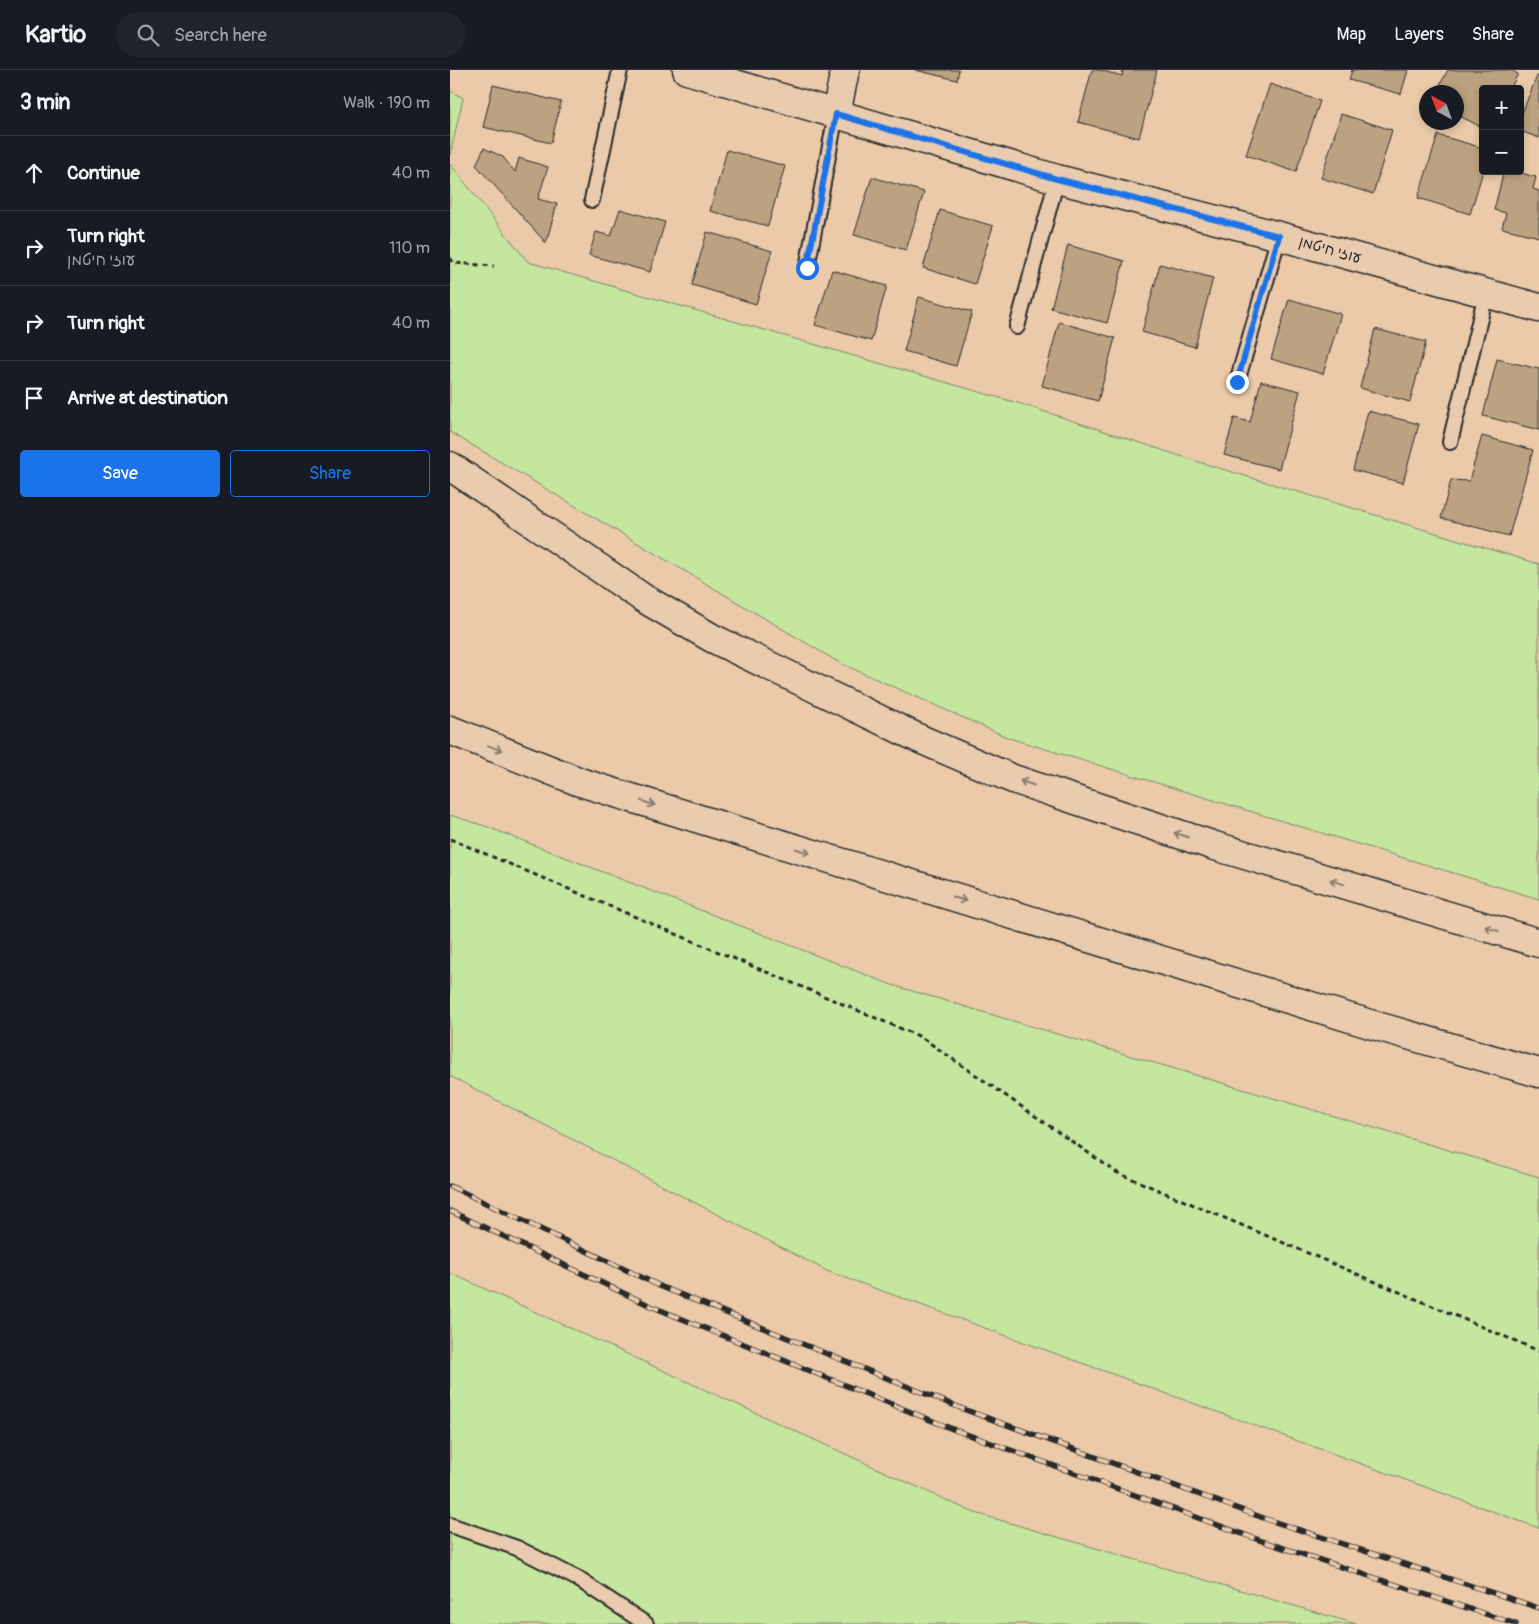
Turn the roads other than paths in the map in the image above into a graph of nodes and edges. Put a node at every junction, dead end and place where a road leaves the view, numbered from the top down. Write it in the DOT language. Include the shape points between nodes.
graph roads {
  1 [pos="620,70"];
  2 [pos="687,70"];
  3 [pos="845,70"];
  4 [pos="836,114"];
  5 [pos="1057,179"];
  6 [pos="592,200"];
  7 [pos="1279,236"];
  8 [pos="807,268"];
  9 [pos="1486,294"];
  10 [pos="1539,308"];
  11 [pos="1017,327"];
  12 [pos="1237,382"];
  13 [pos="1450,442"];
  14 [pos="450,466"];
  15 [pos="450,730"];
  16 [pos="1539,943"];
  17 [pos="1539,1073"];
  18 [pos="450,1526"];
  19 [pos="646,1624"];
  1 -- 6 [label="lane"];
  2 -- 4 [label="main road, עוזי חיטמן"];
  3 -- 4 [label="main road"];
  4 -- 5 [label="main road, עוזי חיטמן"];
  4 -- 8 [label="lane"];
  5 -- 7 [label="main road, עוזי חיטמן"];
  5 -- 11 [label="lane"];
  7 -- 9 [label="main road, עוזי חיטמן"];
  7 -- 12 [label="lane"];
  9 -- 10 [label="main road, עוזי חיטמן"];
  9 -- 13 [label="lane"];
  16 -- 14 [label="main road, one-way" via="1215,846 1013,779 720,642 634,593"];
  15 -- 17 [label="main road, one-way" via="580,782"];
  18 -- 19 [label="lane" via="517,1548 578,1578"];
}
